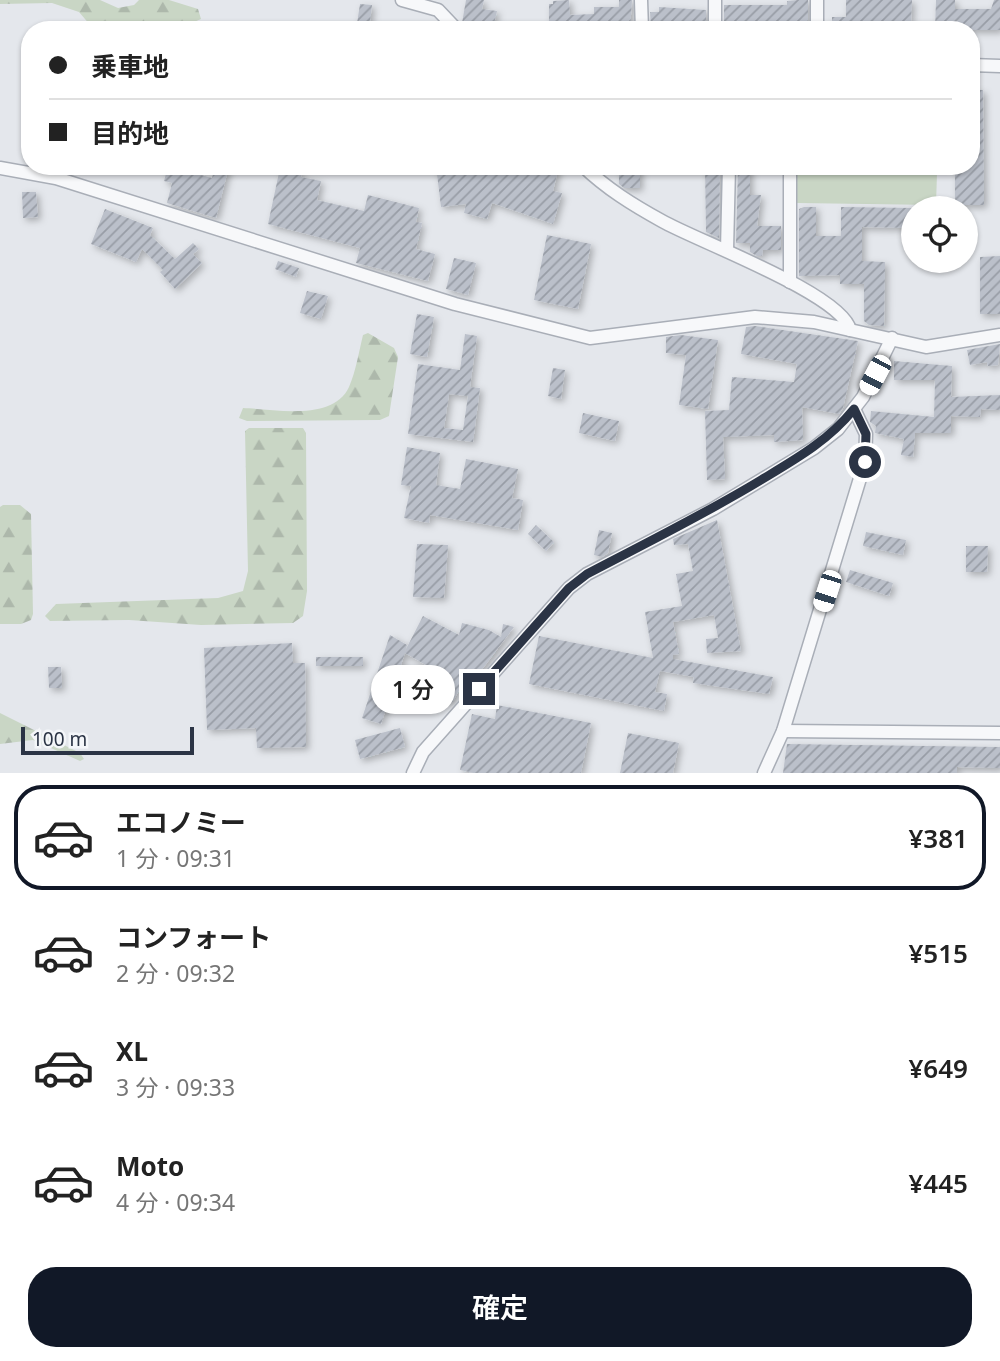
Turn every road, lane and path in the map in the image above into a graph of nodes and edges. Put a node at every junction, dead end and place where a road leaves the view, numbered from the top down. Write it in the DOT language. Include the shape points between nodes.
graph roads {
  1 [pos="402,0"];
  2 [pos="642,0"];
  3 [pos="715,0"];
  4 [pos="817,0"];
  5 [pos="448,21"];
  6 [pos="642,21"];
  7 [pos="715,21"];
  8 [pos="817,21"];
  9 [pos="980,65"];
  10 [pos="1000,66"];
  11 [pos="0,168"];
  12 [pos="21,172"];
  13 [pos="39,175"];
  14 [pos="593,175"];
  15 [pos="729,175"];
  16 [pos="790,175"];
  17 [pos="727,250"];
  18 [pos="790,282"];
  19 [pos="850,330"];
  20 [pos="1000,335"];
  21 [pos="892,338"];
  22 [pos="854,409"];
  23 [pos="783,731"];
  24 [pos="1000,733"];
  25 [pos="414,773"];
  26 [pos="764,773"];
  1 -- 5 [label="street" via="438,10"];
  2 -- 6 [label="street"];
  3 -- 7 [label="street"];
  4 -- 8 [label="street"];
  9 -- 10 [label="street"];
  11 -- 12 [label="street"];
  13 -- 19 [label="street" via="405,289 590,338 755,317"];
  14 -- 17 [label="street" via="614,194 665,223"];
  15 -- 17 [label="street"];
  16 -- 18 [label="street"];
  17 -- 18 [label="street"];
  18 -- 19 [label="street" via="848,322"];
  19 -- 21 [label="street"];
  20 -- 21 [label="street" via="926,347"];
  21 -- 22 [label="street"];
  22 -- 23 [label="street" via="866,434 865,462"];
  22 -- 25 [label="street" via="814,448 569,588 423,752"];
  23 -- 24 [label="street"];
  23 -- 26 [label="street"];
}
